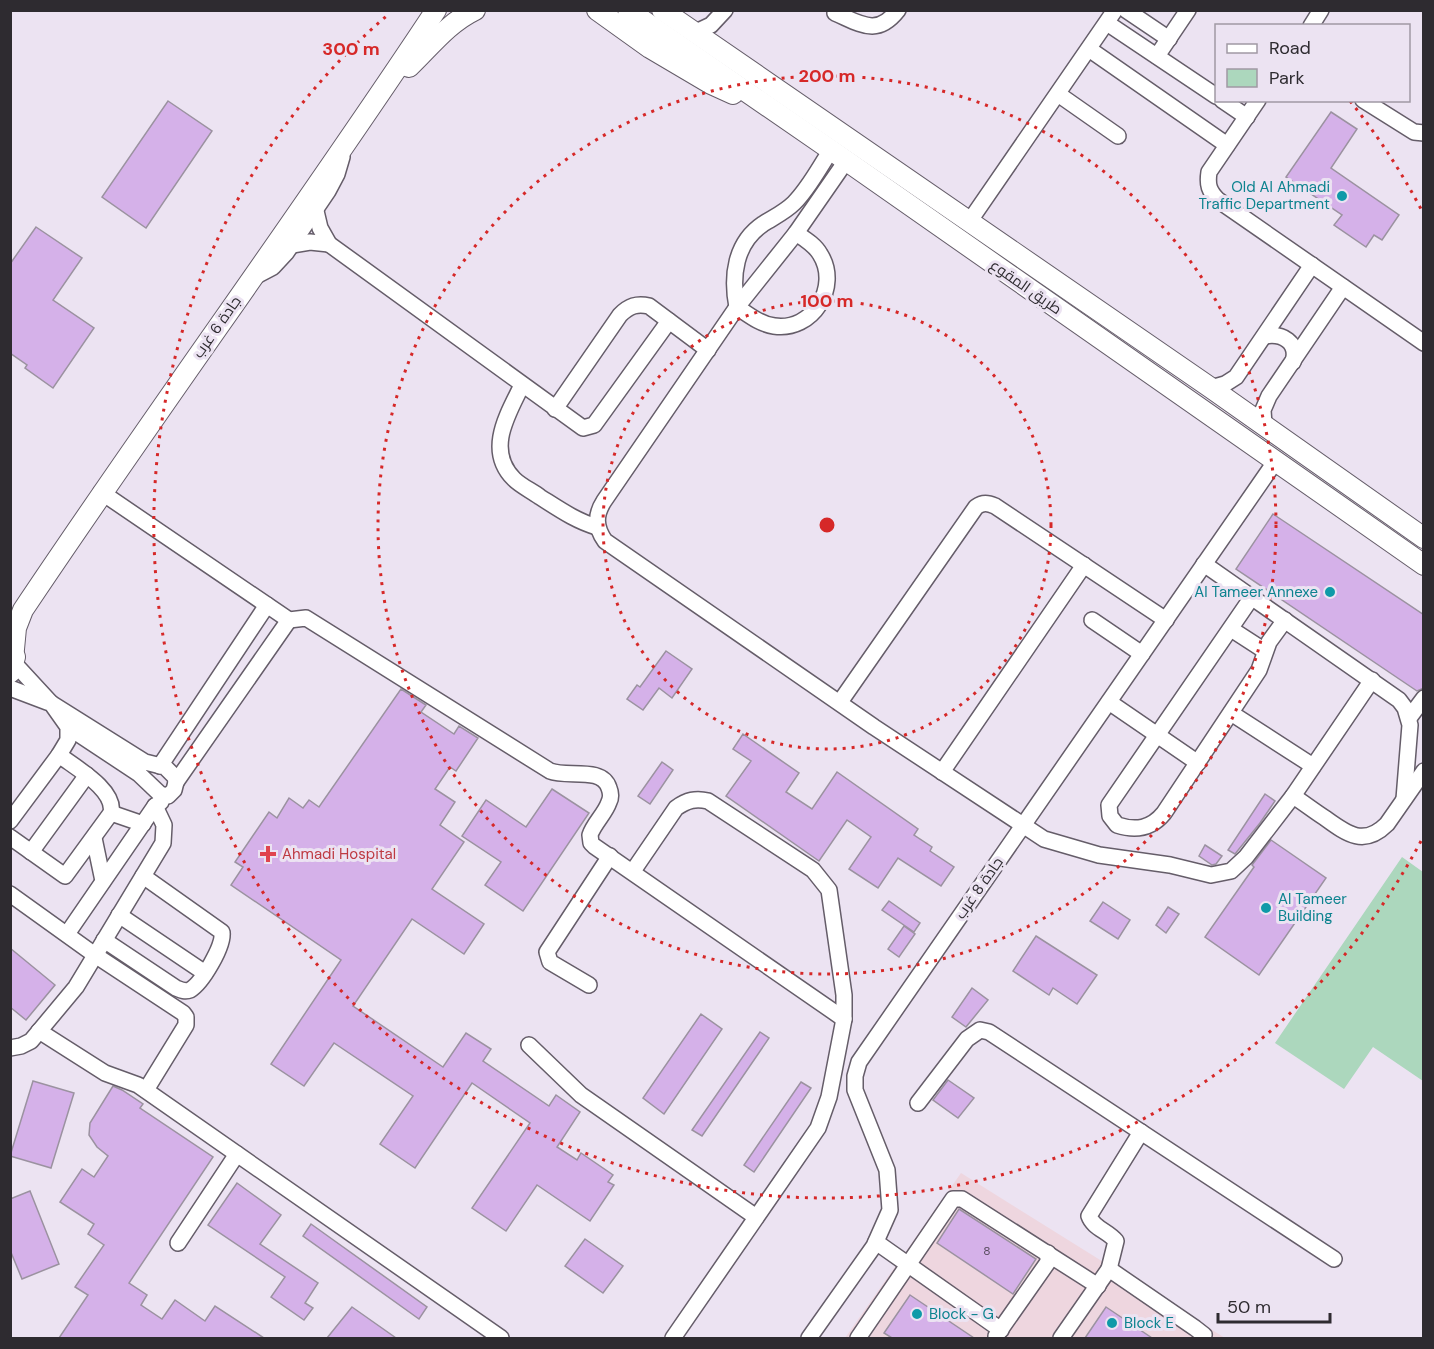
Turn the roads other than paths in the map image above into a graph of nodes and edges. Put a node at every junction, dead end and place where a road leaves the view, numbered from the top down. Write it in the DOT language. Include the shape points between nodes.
graph roads {
  1 [pos="419,10"];
  2 [pos="427,10"];
  3 [pos="436,10"];
  4 [pos="475,10"];
  5 [pos="597,10"];
  6 [pos="628,10"];
  7 [pos="662,10"];
  8 [pos="725,10"];
  9 [pos="898,10"];
  10 [pos="1126,10"];
  11 [pos="1188,10"];
  12 [pos="1321,10"];
  13 [pos="836,11"];
  14 [pos="1111,16"];
  15 [pos="1312,24"];
  16 [pos="694,33"];
  17 [pos="1169,39"];
  18 [pos="1089,49"];
  19 [pos="1157,56"];
  20 [pos="384,82"];
  21 [pos="1058,94"];
  22 [pos="1215,95"];
  23 [pos="758,99"];
  24 [pos="1225,102"];
  25 [pos="1257,102"];
  26 [pos="1366,102"];
  27 [pos="1247,117"];
  28 [pos="1424,133"];
  29 [pos="1118,136"];
  30 [pos="345,145"];
  31 [pos="1227,145"];
  32 [pos="839,155"];
  33 [pos="315,211"];
  34 [pos="969,222"];
  35 [pos="796,233"];
  36 [pos="329,244"];
  37 [pos="292,245"];
  38 [pos="1312,266"];
  39 [pos="251,279"];
  40 [pos="1343,287"];
  41 [pos="737,307"];
  42 [pos="669,321"];
  43 [pos="1265,336"];
  44 [pos="1424,343"];
  45 [pos="708,350"];
  46 [pos="1293,362"];
  47 [pos="522,385"];
  48 [pos="1211,388"];
  49 [pos="555,409"];
  50 [pos="1264,425"];
  51 [pos="1275,462"];
  52 [pos="102,492"];
  53 [pos="597,527"];
  54 [pos="1424,538"];
  55 [pos="1204,564"];
  56 [pos="1084,565"];
  57 [pos="1424,565"];
  58 [pos="1252,597"];
  59 [pos="267,604"];
  60 [pos="10,608"];
  61 [pos="289,620"];
  62 [pos="1092,620"];
  63 [pos="1166,620"];
  64 [pos="1284,620"];
  65 [pos="1230,629"];
  66 [pos="1265,651"];
  67 [pos="1142,654"];
  68 [pos="12,657"];
  69 [pos="1372,680"];
  70 [pos="10,688"];
  71 [pos="1424,698"];
  72 [pos="840,702"];
  73 [pos="1108,702"];
  74 [pos="51,703"];
  75 [pos="1231,713"];
  76 [pos="1409,718"];
  77 [pos="68,727"];
  78 [pos="1157,735"];
  79 [pos="174,742"];
  80 [pos="59,756"];
  81 [pos="193,756"];
  82 [pos="1198,763"];
  83 [pos="160,766"];
  84 [pos="1313,766"];
  85 [pos="1424,771"];
  86 [pos="942,772"];
  87 [pos="87,775"];
  88 [pos="176,782"];
  89 [pos="168,796"];
  90 [pos="1293,796"];
  91 [pos="1404,799"];
  92 [pos="155,806"];
  93 [pos="111,813"];
  94 [pos="10,821"];
  95 [pos="143,824"];
  96 [pos="1022,825"];
  97 [pos="10,837"];
  98 [pos="94,838"];
  99 [pos="31,852"];
  100 [pos="610,856"];
  101 [pos="633,871"];
  102 [pos="143,876"];
  103 [pos="103,881"];
  104 [pos="10,894"];
  105 [pos="119,915"];
  106 [pos="67,934"];
  107 [pos="104,940"];
  108 [pos="95,955"];
  109 [pos="205,973"];
  110 [pos="589,985"];
  111 [pos="844,1019"];
  112 [pos="39,1031"];
  113 [pos="529,1045"];
  114 [pos="10,1048"];
  115 [pos="146,1090"];
  116 [pos="918,1103"];
  117 [pos="1141,1132"];
  118 [pos="237,1154"];
  119 [pos="756,1217"];
  120 [pos="876,1242"];
  121 [pos="178,1243"];
  122 [pos="1048,1253"];
  123 [pos="1334,1258"];
  124 [pos="908,1266"];
  125 [pos="1109,1269"];
  126 [pos="1098,1286"];
  127 [pos="998,1334"];
  128 [pos="501,1338"];
  129 [pos="673,1338"];
  130 [pos="809,1338"];
  131 [pos="858,1338"];
  132 [pos="1061,1338"];
  133 [pos="1203,1338"];
  1 -- 20 [label="main road"];
  2 -- 20 [label="main road, جادة 6 غرب"];
  3 -- 20 [label="main road, جادة 6 غرب"];
  4 -- 20 [label="main road" via="447,28 411,65"];
  5 -- 23 [label="main road" via="650,48 711,84 737,96"];
  6 -- 23 [label="main road, طريق المقوع"];
  7 -- 16 [label="main road, طريق المقوع"];
  8 -- 16 [label="street" via="711,25"];
  9 -- 13 [label="street" via="882,25 871,28"];
  10 -- 17 [label="street"];
  11 -- 17 [label="street"];
  12 -- 15 [label="street"];
  14 -- 18 [label="street"];
  14 -- 19 [label="street"];
  16 -- 34 [label="main road, طريق المقوع"];
  17 -- 19 [label="street"];
  18 -- 21 [label="street"];
  18 -- 31 [label="street"];
  19 -- 22 [label="street"];
  20 -- 30 [label="main road, جادة 6 غرب"];
  20 -- 60 [label="main road, جادة 6 غرب"];
  21 -- 29 [label="street"];
  21 -- 34 [label="street"];
  23 -- 32 [label="main road, طريق المقوع"];
  24 -- 27 [label="street"];
  25 -- 27 [label="street"];
  26 -- 28 [label="street" via="1414,132"];
  27 -- 31 [label="street"];
  30 -- 33 [label="street" via="337,174"];
  30 -- 39 [label="main road, جادة 6 غرب"];
  31 -- 38 [label="street" via="1209,172 1210,192"];
  32 -- 35 [label="street"];
  32 -- 41 [label="street" via="785,211 762,224 742,248 734,277"];
  32 -- 51 [label="main road, طريق المقوع"];
  33 -- 36 [label="street"];
  33 -- 37 [label="street"];
  34 -- 48 [label="main road, طريق المقوع"];
  35 -- 41 [label="street"];
  35 -- 41 [label="street" via="820,254 826,268 828,283 816,310 797,323 775,326 760,322"];
  36 -- 37 [label="street"];
  36 -- 47 [label="street"];
  37 -- 39 [label="street" via="273,267"];
  38 -- 40 [label="street"];
  38 -- 43 [label="street"];
  39 -- 52 [label="main road, جادة 6 غرب"];
  40 -- 44 [label="street"];
  40 -- 46 [label="street"];
  41 -- 45 [label="street"];
  42 -- 45 [label="street"];
  42 -- 49 [label="street" via="649,306 641,304 626,309"];
  42 -- 49 [label="street" via="592,426 580,427"];
  43 -- 46 [label="street" via="1286,338 1293,346"];
  43 -- 48 [label="street" via="1236,376"];
  45 -- 53 [label="street" via="604,501"];
  46 -- 50 [label="street" via="1269,396 1263,410"];
  47 -- 49 [label="street"];
  47 -- 53 [label="street" via="501,434 501,459 514,479 579,521"];
  48 -- 50 [label="main road, طريق المقوع"];
  50 -- 54 [label="main road, طريق المقوع"];
  51 -- 55 [label="street, جادة 8 غرب"];
  51 -- 57 [label="main road, طريق المقوع"];
  52 -- 59 [label="street"];
  52 -- 68 [label="main road, جادة 6 غرب" via="23,610"];
  53 -- 72 [label="street" via="612,546"];
  55 -- 58 [label="street"];
  55 -- 63 [label="street, جادة 8 غرب"];
  56 -- 63 [label="street"];
  56 -- 72 [label="street" via="995,506 980,504"];
  56 -- 86 [label="street"];
  58 -- 64 [label="street"];
  58 -- 65 [label="street"];
  59 -- 61 [label="street"];
  59 -- 79 [label="street"];
  61 -- 81 [label="street"];
  61 -- 100 [label="street" via="306,618 550,771 562,775 592,774 604,779 611,796 590,839"];
  62 -- 67 [label="street"];
  63 -- 67 [label="street, جادة 8 غرب"];
  64 -- 66 [label="street"];
  64 -- 69 [label="street"];
  65 -- 66 [label="street"];
  65 -- 78 [label="street"];
  66 -- 75 [label="street" via="1259,670"];
  67 -- 73 [label="street, جادة 8 غرب"];
  68 -- 74 [label="street"];
  69 -- 76 [label="street" via="1399,700"];
  69 -- 84 [label="street"];
  70 -- 74 [label="street"];
  71 -- 76 [label="street"];
  72 -- 86 [label="street"];
  73 -- 78 [label="street"];
  73 -- 96 [label="street, جادة 8 غرب"];
  74 -- 77 [label="street"];
  74 -- 83 [label="street" via="145,762"];
  75 -- 82 [label="street"];
  75 -- 84 [label="street"];
  76 -- 91 [label="street"];
  77 -- 80 [label="street" via="68,740"];
  77 -- 89 [label="street"];
  78 -- 82 [label="street"];
  78 -- 82 [label="street" via="1109,805 1110,816 1117,825 1141,828 1154,824"];
  79 -- 81 [label="street"];
  79 -- 83 [label="street"];
  80 -- 87 [label="street"];
  80 -- 94 [label="street"];
  81 -- 88 [label="street"];
  83 -- 88 [label="street" via="172,772"];
  84 -- 90 [label="street"];
  85 -- 91 [label="street"];
  86 -- 96 [label="street"];
  87 -- 93 [label="street" via="111,800"];
  87 -- 99 [label="street"];
  88 -- 89 [label="street"];
  89 -- 92 [label="street"];
  90 -- 91 [label="street" via="1346,833 1364,837 1381,830"];
  90 -- 96 [label="street" via="1239,865 1221,875 1081,850 1044,839"];
  92 -- 95 [label="street"];
  92 -- 102 [label="street" via="164,825 163,843"];
  93 -- 95 [label="street"];
  93 -- 98 [label="street"];
  95 -- 103 [label="street"];
  96 -- 120 [label="street, جادة 8 غرب" via="856,1069 855,1090 887,1170 890,1210"];
  97 -- 99 [label="street"];
  98 -- 99 [label="street" via="65,876"];
  98 -- 103 [label="street"];
  100 -- 101 [label="street"];
  100 -- 110 [label="street" via="547,952 550,962"];
  101 -- 111 [label="street"];
  101 -- 111 [label="street" via="676,808 695,799 708,801 806,865 825,882 831,898"];
  102 -- 105 [label="street"];
  102 -- 109 [label="street" via="222,932 222,944"];
  103 -- 106 [label="street"];
  104 -- 106 [label="street"];
  105 -- 107 [label="street"];
  105 -- 109 [label="street"];
  106 -- 108 [label="street"];
  107 -- 108 [label="street"];
  107 -- 109 [label="street" via="183,991 189,990"];
  108 -- 112 [label="street" via="76,987"];
  108 -- 115 [label="street" via="186,1017 182,1033"];
  111 -- 119 [label="street" via="823,1118"];
  112 -- 114 [label="street" via="31,1041"];
  112 -- 115 [label="street" via="105,1073"];
  113 -- 119 [label="street" via="582,1095"];
  115 -- 118 [label="street"];
  116 -- 117 [label="street" via="967,1039 980,1030 989,1032"];
  117 -- 123 [label="street"];
  117 -- 125 [label="street" via="1089,1216 1092,1223 1116,1241"];
  118 -- 121 [label="street"];
  118 -- 128 [label="street"];
  119 -- 129 [label="street"];
  120 -- 124 [label="street"];
  120 -- 130 [label="street, جادة 8 غرب"];
  122 -- 124 [label="street" via="962,1199 953,1199"];
  122 -- 126 [label="street"];
  122 -- 127 [label="street" via="1048,1262"];
  124 -- 127 [label="street"];
  124 -- 131 [label="street"];
  125 -- 126 [label="street"];
  125 -- 133 [label="street" via="1195,1328"];
  126 -- 132 [label="street"];
}
